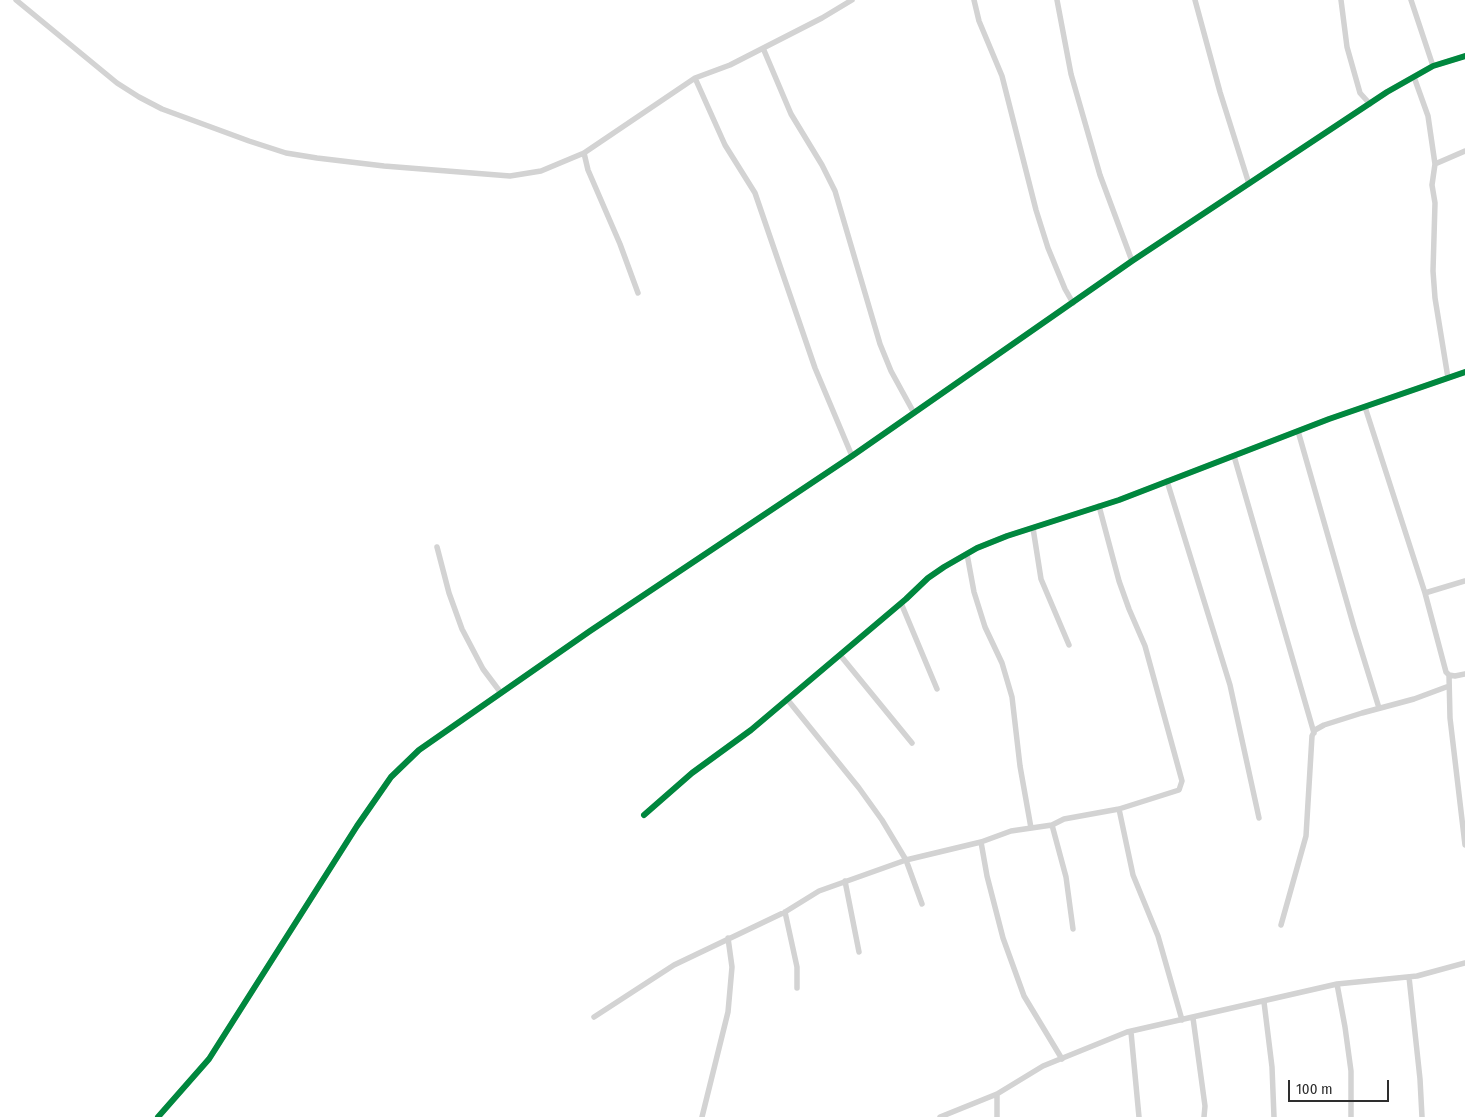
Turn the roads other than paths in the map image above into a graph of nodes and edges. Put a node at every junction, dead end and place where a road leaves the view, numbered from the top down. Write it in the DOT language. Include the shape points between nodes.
graph roads {
  1 [pos="16,0"];
  2 [pos="852,0"];
  3 [pos="974,0"];
  4 [pos="1057,0"];
  5 [pos="1195,0"];
  6 [pos="1341,0"];
  7 [pos="1411,0"];
  8 [pos="763,48"];
  9 [pos="1465,56"];
  10 [pos="1433,66"];
  11 [pos="1414,77"];
  12 [pos="695,78"];
  13 [pos="1370,104"];
  14 [pos="1465,151"];
  15 [pos="584,153"];
  16 [pos="1434,164"];
  17 [pos="1249,184"];
  18 [pos="1132,261"];
  19 [pos="638,293"];
  20 [pos="1073,304"];
  21 [pos="1465,372"];
  22 [pos="1448,378"];
  23 [pos="1365,407"];
  24 [pos="914,413"];
  25 [pos="1298,431"];
  26 [pos="852,456"];
  27 [pos="1234,456"];
  28 [pos="1167,481"];
  29 [pos="1099,506"];
  30 [pos="1033,528"];
  31 [pos="437,546"];
  32 [pos="967,554"];
  33 [pos="1465,581"];
  34 [pos="1425,593"];
  35 [pos="901,603"];
  36 [pos="1069,645"];
  37 [pos="840,655"];
  38 [pos="1465,674"];
  39 [pos="1449,675"];
  40 [pos="1449,686"];
  41 [pos="937,689"];
  42 [pos="501,693"];
  43 [pos="787,699"];
  44 [pos="1379,708"];
  45 [pos="1314,733"];
  46 [pos="912,743"];
  47 [pos="1119,809"];
  48 [pos="644,815"];
  49 [pos="1259,818"];
  50 [pos="1052,825"];
  51 [pos="1031,828"];
  52 [pos="981,842"];
  53 [pos="1465,845"];
  54 [pos="906,860"];
  55 [pos="845,882"];
  56 [pos="922,904"];
  57 [pos="785,912"];
  58 [pos="1281,925"];
  59 [pos="1073,929"];
  60 [pos="728,938"];
  61 [pos="859,952"];
  62 [pos="1465,963"];
  63 [pos="1409,977"];
  64 [pos="1337,984"];
  65 [pos="797,988"];
  66 [pos="1264,1002"];
  67 [pos="594,1017"];
  68 [pos="1193,1018"];
  69 [pos="1182,1020"];
  70 [pos="1131,1032"];
  71 [pos="1062,1059"];
  72 [pos="997,1094"];
  73 [pos="158,1117"];
  74 [pos="702,1117"];
  75 [pos="940,1117"];
  76 [pos="997,1117"];
  77 [pos="1139,1117"];
  78 [pos="1204,1117"];
  79 [pos="1274,1117"];
  80 [pos="1352,1117"];
  81 [pos="1422,1117"];
  1 -- 15 [label="street" via="117,83 139,97 162,109 286,153 384,166 510,176 541,171"];
  2 -- 8 [label="street"];
  3 -- 20 [label="street" via="1002,76 1048,248"];
  4 -- 18 [label="street" via="1072,74 1100,175"];
  5 -- 17 [label="street"];
  6 -- 13 [label="street" via="1347,47 1360,93"];
  7 -- 10 [label="street"];
  8 -- 12 [label="street"];
  8 -- 24 [label="street" via="791,114 835,191 880,344"];
  9 -- 10 [label="street"];
  10 -- 11 [label="street"];
  11 -- 13 [label="street"];
  11 -- 16 [label="street" via="1428,116"];
  12 -- 15 [label="street"];
  12 -- 26 [label="street" via="725,145 755,193 815,368"];
  13 -- 17 [label="street"];
  14 -- 16 [label="street"];
  15 -- 19 [label="street"];
  16 -- 22 [label="street" via="1433,271"];
  17 -- 18 [label="street"];
  18 -- 20 [label="street"];
  20 -- 24 [label="street"];
  21 -- 22 [label="street"];
  22 -- 23 [label="street"];
  23 -- 25 [label="street"];
  23 -- 34 [label="street"];
  24 -- 26 [label="street"];
  25 -- 27 [label="street"];
  25 -- 44 [label="street"];
  26 -- 42 [label="street"];
  27 -- 28 [label="street"];
  27 -- 45 [label="street"];
  28 -- 29 [label="street"];
  28 -- 49 [label="street" via="1230,685"];
  29 -- 30 [label="street"];
  29 -- 47 [label="street" via="1119,581 1145,646 1182,781 1179,790"];
  30 -- 32 [label="street"];
  30 -- 36 [label="street" via="1041,579"];
  31 -- 42 [label="street" via="448,593 462,629 483,669"];
  32 -- 35 [label="street" via="944,567"];
  32 -- 51 [label="street" via="985,627 1002,662 1012,697"];
  33 -- 34 [label="street"];
  34 -- 39 [label="street"];
  35 -- 37 [label="street"];
  35 -- 41 [label="street"];
  37 -- 43 [label="street"];
  37 -- 46 [label="street"];
  38 -- 39 [label="street"];
  39 -- 40 [label="street"];
  40 -- 44 [label="street"];
  40 -- 53 [label="street"];
  42 -- 73 [label="street" via="419,750 391,777 209,1059"];
  43 -- 48 [label="street"];
  43 -- 54 [label="street" via="882,820"];
  44 -- 45 [label="street" via="1324,725"];
  45 -- 58 [label="street" via="1306,836"];
  47 -- 50 [label="street" via="1064,819"];
  47 -- 69 [label="street" via="1133,875 1158,936"];
  50 -- 51 [label="street"];
  50 -- 59 [label="street" via="1066,877"];
  51 -- 52 [label="street" via="1011,831"];
  52 -- 54 [label="street"];
  52 -- 71 [label="street" via="1003,938 1024,996"];
  54 -- 55 [label="street"];
  54 -- 56 [label="street"];
  55 -- 57 [label="street" via="818,891"];
  55 -- 61 [label="street"];
  57 -- 60 [label="street"];
  57 -- 65 [label="street" via="797,968"];
  60 -- 67 [label="street" via="674,965"];
  60 -- 74 [label="street" via="732,967 728,1012"];
  62 -- 63 [label="street"];
  63 -- 64 [label="street"];
  63 -- 81 [label="street"];
  64 -- 66 [label="street"];
  64 -- 80 [label="street" via="1345,1026"];
  66 -- 68 [label="street"];
  66 -- 79 [label="street"];
  68 -- 69 [label="street"];
  68 -- 78 [label="street"];
  69 -- 70 [label="street"];
  70 -- 71 [label="street"];
  70 -- 77 [label="street"];
  71 -- 72 [label="street" via="1043,1066"];
  72 -- 75 [label="street"];
  72 -- 76 [label="street"];
}
